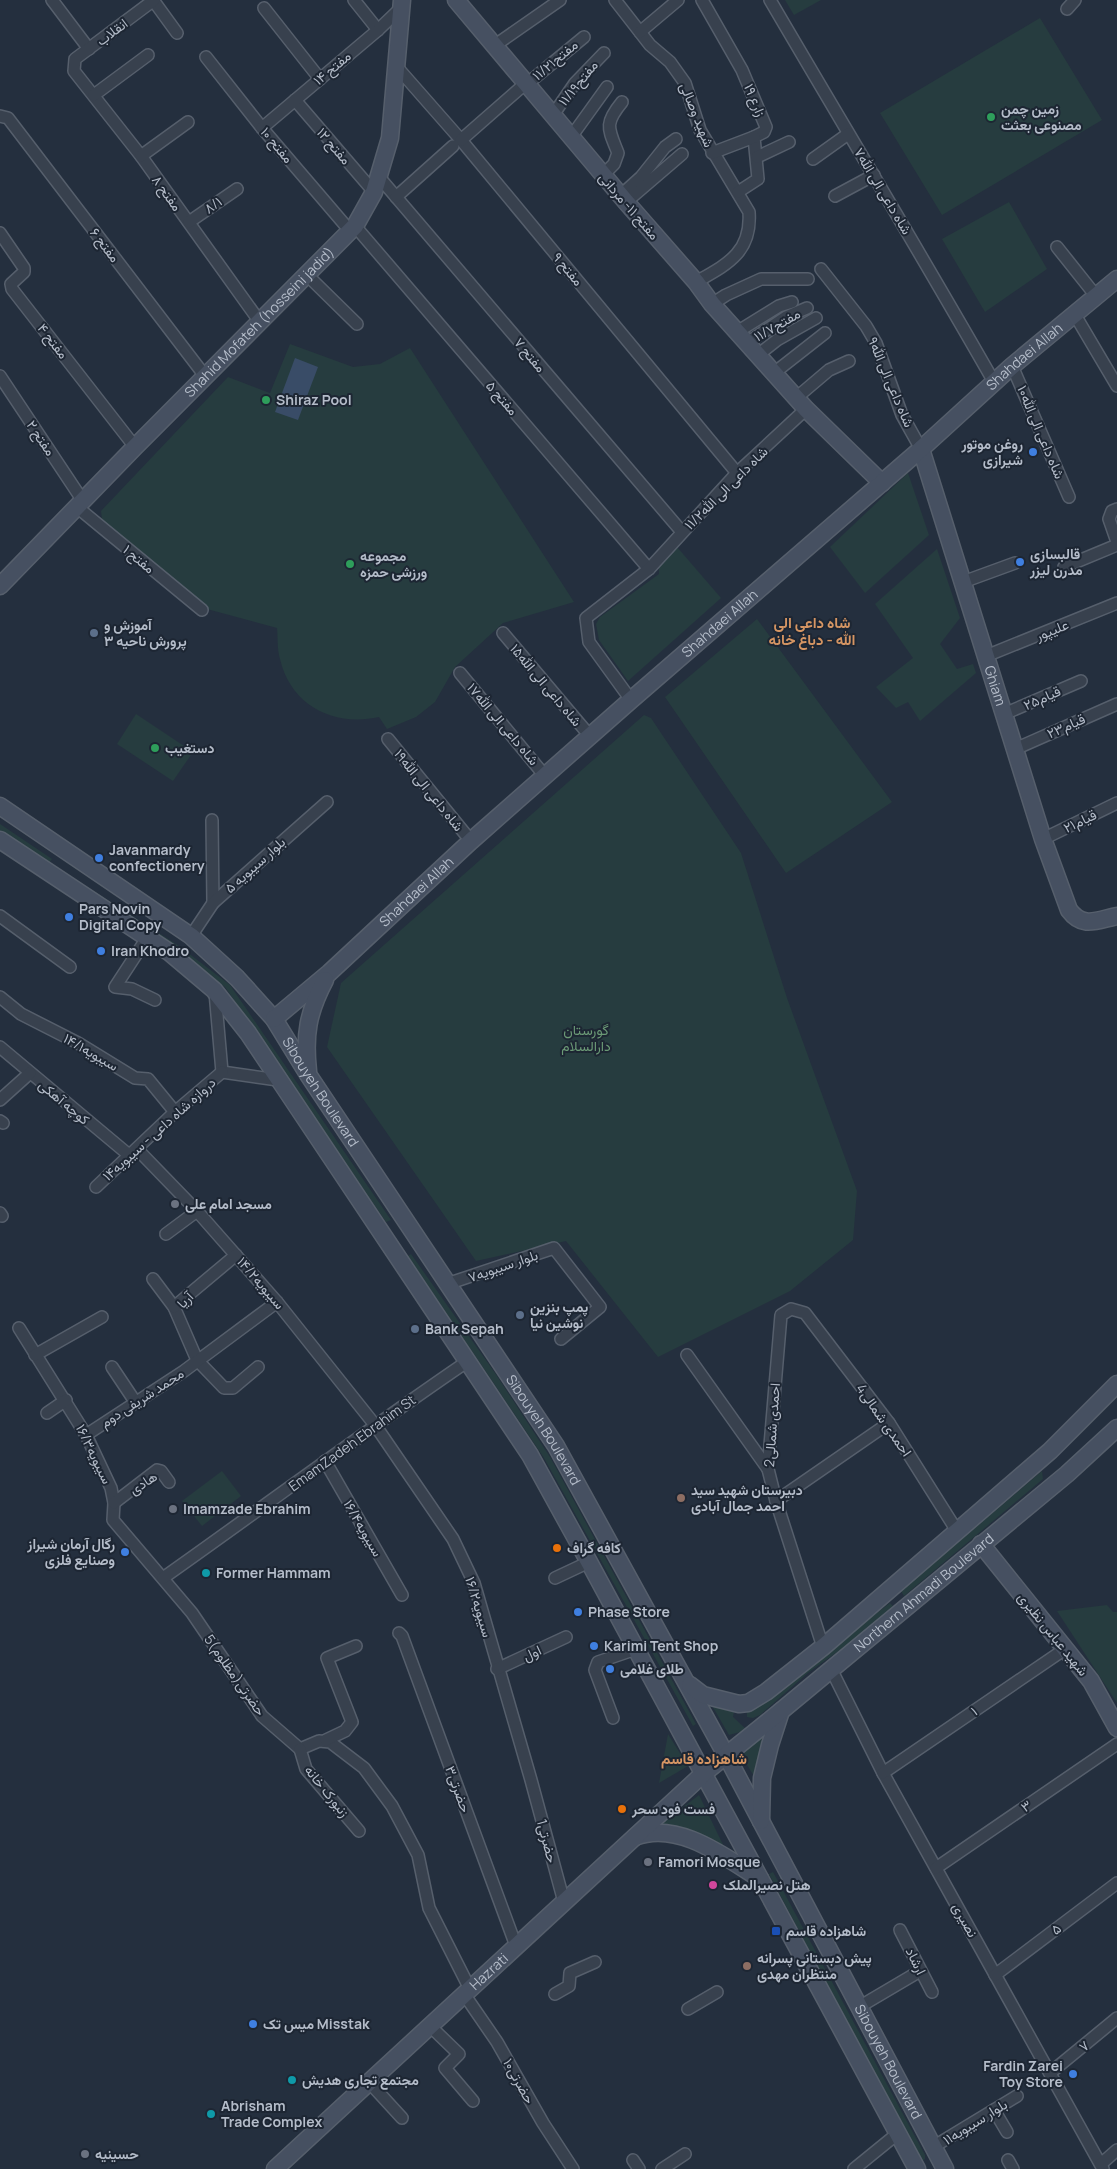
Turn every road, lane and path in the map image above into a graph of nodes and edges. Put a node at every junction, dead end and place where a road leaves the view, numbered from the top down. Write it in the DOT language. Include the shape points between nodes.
graph roads {
  1 [pos="52,0"];
  2 [pos="154,0"];
  3 [pos="354,0"];
  4 [pos="456,0"];
  5 [pos="560,0"];
  6 [pos="678,0"];
  7 [pos="702,0"];
  8 [pos="770,0"];
  9 [pos="1075,0"];
  10 [pos="620,2"];
  11 [pos="401,4"];
  12 [pos="264,8"];
  13 [pos="1067,9"];
  14 [pos="378,30"];
  15 [pos="640,32"];
  16 [pos="177,33"];
  17 [pos="584,36"];
  18 [pos="494,46"];
  19 [pos="89,50"];
  20 [pos="604,53"];
  21 [pos="148,55"];
  22 [pos="206,57"];
  23 [pos="73,65"];
  24 [pos="396,66"];
  25 [pos="320,79"];
  26 [pos="527,84"];
  27 [pos="607,87"];
  28 [pos="94,95"];
  29 [pos="295,100"];
  30 [pos="622,102"];
  31 [pos="553,115"];
  32 [pos="2,116"];
  33 [pos="188,122"];
  34 [pos="262,128"];
  35 [pos="848,134"];
  36 [pos="571,137"];
  37 [pos="754,137"];
  38 [pos="676,139"];
  39 [pos="789,142"];
  40 [pos="457,143"];
  41 [pos="712,153"];
  42 [pos="682,154"];
  43 [pos="141,156"];
  44 [pos="757,157"];
  45 [pos="813,159"];
  46 [pos="603,175"];
  47 [pos="874,175"];
  48 [pos="376,185"];
  49 [pos="237,189"];
  50 [pos="738,192"];
  51 [pos="835,196"];
  52 [pos="396,197"];
  53 [pos="623,199"];
  54 [pos="189,222"];
  55 [pos="353,229"];
  56 [pos="0,233"];
  57 [pos="1057,246"];
  58 [pos="821,269"];
  59 [pos="307,275"];
  60 [pos="808,279"];
  61 [pos="1116,281"];
  62 [pos="696,282"];
  63 [pos="1096,296"];
  64 [pos="792,302"];
  65 [pos="712,304"];
  66 [pos="807,308"];
  67 [pos="1075,315"];
  68 [pos="816,318"];
  69 [pos="260,322"];
  70 [pos="357,324"];
  71 [pos="825,333"];
  72 [pos="747,343"];
  73 [pos="849,361"];
  74 [pos="1012,366"];
  75 [pos="774,373"];
  76 [pos="0,376"];
  77 [pos="205,376"];
  78 [pos="994,382"];
  79 [pos="1117,386"];
  80 [pos="801,404"];
  81 [pos="135,447"];
  82 [pos="921,449"];
  83 [pos="738,473"];
  84 [pos="882,483"];
  85 [pos="1069,498"];
  86 [pos="80,504"];
  87 [pos="1117,509"];
  88 [pos="682,532"];
  89 [pos="1117,544"];
  90 [pos="1015,563"];
  91 [pos="1064,567"];
  92 [pos="648,569"];
  93 [pos="963,582"];
  94 [pos="0,586"];
  95 [pos="1117,603"];
  96 [pos="202,610"];
  97 [pos="503,633"];
  98 [pos="986,656"];
  99 [pos="460,673"];
  100 [pos="1081,681"];
  101 [pos="631,700"];
  102 [pos="1117,704"];
  103 [pos="1004,714"];
  104 [pos="590,736"];
  105 [pos="388,739"];
  106 [pos="1015,749"];
  107 [pos="545,776"];
  108 [pos="327,802"];
  109 [pos="1117,803"];
  110 [pos="0,806"];
  111 [pos="212,820"];
  112 [pos="1043,838"];
  113 [pos="471,841"];
  114 [pos="1,842"];
  115 [pos="63,849"];
  116 [pos="47,870"];
  117 [pos="99,874"];
  118 [pos="80,892"];
  119 [pos="213,903"];
  120 [pos="0,916"];
  121 [pos="1117,916"];
  122 [pos="191,936"];
  123 [pos="148,938"];
  124 [pos="70,967"];
  125 [pos="328,973"];
  126 [pos="214,990"];
  127 [pos="0,997"];
  128 [pos="155,1000"];
  129 [pos="274,1019"];
  130 [pos="0,1047"];
  131 [pos="222,1072"];
  132 [pos="30,1073"];
  133 [pos="309,1076"];
  134 [pos="278,1080"];
  135 [pos="0,1100"];
  136 [pos="176,1112"];
  137 [pos="133,1152"];
  138 [pos="96,1187"];
  139 [pos="196,1211"];
  140 [pos="412,1231"];
  141 [pos="166,1234"];
  142 [pos="390,1246"];
  143 [pos="236,1255"];
  144 [pos="153,1279"];
  145 [pos="447,1284"];
  146 [pos="277,1302"];
  147 [pos="174,1308"];
  148 [pos="805,1313"];
  149 [pos="102,1316"];
  150 [pos="19,1328"];
  151 [pos="561,1339"];
  152 [pos="687,1355"];
  153 [pos="35,1356"];
  154 [pos="198,1360"];
  155 [pos="468,1361"];
  156 [pos="112,1367"];
  157 [pos="258,1367"];
  158 [pos="1117,1384"];
  159 [pos="66,1400"];
  160 [pos="136,1403"];
  161 [pos="47,1412"];
  162 [pos="889,1423"];
  163 [pos="375,1425"];
  164 [pos="1117,1428"];
  165 [pos="86,1435"];
  166 [pos="1050,1451"];
  167 [pos="325,1461"];
  168 [pos="768,1469"];
  169 [pos="1067,1474"];
  170 [pos="169,1482"];
  171 [pos="776,1501"];
  172 [pos="114,1503"];
  173 [pos="957,1531"];
  174 [pos="981,1544"];
  175 [pos="589,1562"];
  176 [pos="163,1578"];
  177 [pos="555,1578"];
  178 [pos="402,1595"];
  179 [pos="399,1633"];
  180 [pos="566,1637"];
  181 [pos="356,1646"];
  182 [pos="823,1647"];
  183 [pos="636,1649"];
  184 [pos="1065,1649"];
  185 [pos="498,1669"];
  186 [pos="831,1669"];
  187 [pos="688,1684"];
  188 [pos="782,1712"];
  189 [pos="614,1718"];
  190 [pos="1117,1728"];
  191 [pos="326,1740"];
  192 [pos="1117,1744"];
  193 [pos="300,1749"];
  194 [pos="726,1755"];
  195 [pos="883,1773"];
  196 [pos="703,1774"];
  197 [pos="531,1780"];
  198 [pos="761,1823"];
  199 [pos="359,1831"];
  200 [pos="635,1837"];
  201 [pos="936,1868"];
  202 [pos="761,1879"];
  203 [pos="1117,1883"];
  204 [pos="564,1902"];
  205 [pos="900,1930"];
  206 [pos="516,1946"];
  207 [pos="594,1962"];
  208 [pos="920,1971"];
  209 [pos="995,1975"];
  210 [pos="467,1992"];
  211 [pos="717,1992"];
  212 [pos="932,1992"];
  213 [pos="555,1994"];
  214 [pos="858,2007"];
  215 [pos="688,2009"];
  216 [pos="1117,2018"];
  217 [pos="430,2026"];
  218 [pos="1050,2073"];
  219 [pos="369,2082"];
  220 [pos="1017,2096"];
  221 [pos="473,2101"];
  222 [pos="994,2110"];
  223 [pos="402,2118"];
  224 [pos="1007,2132"];
  225 [pos="897,2134"];
  226 [pos="933,2147"];
  227 [pos="1117,2150"];
  228 [pos="685,2154"];
  229 [pos="1102,2166"];
  230 [pos="939,2167"];
  231 [pos="275,2169"];
  232 [pos="573,2169"];
  233 [pos="662,2169"];
  234 [pos="854,2169"];
  235 [pos="917,2169"];
  1 -- 19 [label="street"];
  2 -- 16 [label="street"];
  2 -- 19 [label="street, انقلاب"];
  3 -- 14 [label="street"];
  4 -- 18 [label="main road, مفتح ۱۱- مردانی"];
  5 -- 18 [label="street"];
  6 -- 15 [label="street"];
  7 -- 37 [label="street, ۱۹ زارع" via="742,70 766,127 764,132"];
  8 -- 35 [label="street, شاه داعی الی الله۷"];
  9 -- 13 [label="street"];
  10 -- 15 [label="street, شهید وصالی"];
  11 -- 14 [label="street, مفتح ۱۴"];
  11 -- 24 [label="main road, Shahid Mofateh (hosseini jadid)"];
  12 -- 25 [label="street"];
  14 -- 25 [label="street, مفتح ۱۴"];
  15 -- 41 [label="street, شهید وصالی" via="670,62 685,83 700,130"];
  17 -- 26 [label="street, مفتح۱۱/۲۱"];
  18 -- 26 [label="main road, مفتح ۱۱- مردانی"];
  19 -- 23 [label="street, انقلاب"];
  20 -- 31 [label="street, مفتح۱۱/۱۹" via="575,83"];
  21 -- 28 [label="street"];
  22 -- 34 [label="street, مفتح ۱۰"];
  23 -- 28 [label="street, مفتح ۸" via="74,71"];
  24 -- 40 [label="street, مفتح ۹"];
  24 -- 48 [label="main road, Shahid Mofateh (hosseini jadid)" via="390,138"];
  25 -- 29 [label="street, مفتح ۱۴"];
  26 -- 31 [label="main road, مفتح ۱۱- مردانی"];
  26 -- 40 [label="street, مفتح۱۱/۲۱"];
  27 -- 36 [label="street"];
  28 -- 43 [label="street, مفتح ۸"];
  29 -- 34 [label="street, مفتح ۱۴"];
  29 -- 48 [label="street, مفتح ۱۲"];
  30 -- 46 [label="street" via="610,116 608,124 618,153 614,164"];
  31 -- 36 [label="main road, مفتح ۱۱- مردانی"];
  32 -- 77 [label="street, مفتح ۶" via="8,118"];
  33 -- 43 [label="street"];
  34 -- 55 [label="street, مفتح ۱۰"];
  35 -- 45 [label="street"];
  35 -- 47 [label="street, شاه داعی الی الله۷"];
  36 -- 46 [label="main road, مفتح ۱۱- مردانی"];
  37 -- 41 [label="street"];
  37 -- 44 [label="street, ۱۹ زارع"];
  38 -- 53 [label="street" via="665,147"];
  39 -- 44 [label="street"];
  40 -- 52 [label="street, مفتح۱۱/۲۱"];
  40 -- 83 [label="street, مفتح ۹"];
  41 -- 50 [label="street, شهید وصالی"];
  42 -- 53 [label="street"];
  43 -- 54 [label="street, مفتح ۸"];
  44 -- 50 [label="street, ۱۹ زارع" via="758,179"];
  46 -- 53 [label="main road, مفتح ۱۱- مردانی"];
  47 -- 51 [label="street"];
  47 -- 78 [label="street, شاه داعی الی الله۷"];
  48 -- 52 [label="street, مفتح ۷"];
  48 -- 55 [label="main road, Shahid Mofateh (hosseini jadid)"];
  49 -- 54 [label="street, ۸/۱"];
  50 -- 62 [label="street, شهید وصالی" via="749,215 742,246 730,262"];
  52 -- 88 [label="street, مفتح ۷"];
  53 -- 62 [label="main road, مفتح ۱۱- مردانی"];
  54 -- 69 [label="street, مفتح ۸"];
  55 -- 59 [label="main road, Shahid Mofateh (hosseini jadid)"];
  55 -- 92 [label="street, مفتح ۵"];
  56 -- 81 [label="street, مفتح ۴" via="24,268 12,289"];
  57 -- 63 [label="street"];
  58 -- 82 [label="street, شاه داعی الی الله۹" via="876,343 902,415"];
  59 -- 69 [label="main road, Shahid Mofateh (hosseini jadid)"];
  59 -- 70 [label="street"];
  60 -- 65 [label="street" via="761,279"];
  61 -- 63 [label="main road, Shahdaei Allah"];
  62 -- 65 [label="main road, مفتح ۱۱- مردانی"];
  63 -- 67 [label="main road, Shahdaei Allah"];
  64 -- 72 [label="street" via="779,306"];
  65 -- 72 [label="main road, مفتح ۱۱- مردانی"];
  66 -- 72 [label="street, مفتح۱۱/۷"];
  67 -- 74 [label="main road, Shahdaei Allah"];
  67 -- 79 [label="street"];
  68 -- 72 [label="street" via="777,340"];
  69 -- 77 [label="main road, Shahid Mofateh (hosseini jadid)"];
  71 -- 75 [label="street"];
  72 -- 75 [label="main road, مفتح ۱۱- مردانی"];
  73 -- 80 [label="street, ۱۱/۲شاه داعی الی الله" via="829,370"];
  74 -- 78 [label="main road, Shahdaei Allah"];
  74 -- 85 [label="street, شاه داعی الی الله۱۰"];
  75 -- 80 [label="main road, مفتح ۱۱- مردانی"];
  76 -- 86 [label="street, مفتح ۲"];
  77 -- 81 [label="main road, Shahid Mofateh (hosseini jadid)"];
  78 -- 82 [label="main road, Shahdaei Allah"];
  80 -- 83 [label="street, ۱۱/۲شاه داعی الی الله"];
  80 -- 84 [label="main road, مفتح ۱۱- مردانی"];
  81 -- 86 [label="main road, Shahid Mofateh (hosseini jadid)"];
  82 -- 84 [label="main road, Shahdaei Allah"];
  82 -- 93 [label="main road, Ghiam"];
  83 -- 88 [label="street, ۱۱/۲شاه داعی الی الله"];
  84 -- 101 [label="main road, Shahdaei Allah"];
  86 -- 94 [label="main road, Shahid Mofateh (hosseini jadid)"];
  86 -- 96 [label="street, مفتح ۱"];
  87 -- 89 [label="street" via="1112,511 1109,519"];
  88 -- 92 [label="street, ۱۱/۲شاه داعی الی الله"];
  89 -- 91 [label="street"];
  90 -- 93 [label="street"];
  92 -- 101 [label="street, ۱۱/۲شاه داعی الی الله" via="586,618 589,642"];
  93 -- 98 [label="main road, Ghiam"];
  95 -- 98 [label="street, علیپور"];
  97 -- 104 [label="street, شاه داعی الی الله۱۵"];
  98 -- 103 [label="main road, Ghiam"];
  99 -- 107 [label="street, شاه داعی الی الله۱۷"];
  100 -- 103 [label="street, قیام۲۵"];
  101 -- 104 [label="main road, Shahdaei Allah"];
  102 -- 106 [label="street, قیام۲۳"];
  103 -- 106 [label="main road, Ghiam"];
  104 -- 107 [label="main road, Shahdaei Allah"];
  105 -- 113 [label="street, شاه داعی الی الله۱۹"];
  106 -- 112 [label="main road, Ghiam"];
  107 -- 113 [label="main road, Shahdaei Allah"];
  108 -- 119 [label="street, بلوار سیبویه ۵"];
  109 -- 112 [label="street, قیام۲۱"];
  110 -- 115 [label="main road, Sibouyeh Boulevard"];
  111 -- 119 [label="street"];
  112 -- 121 [label="main road, Ghiam" via="1069,910 1076,920 1086,922"];
  113 -- 125 [label="main road, Shahdaei Allah"];
  114 -- 116 [label="main road, Sibouyeh Boulevard"];
  115 -- 116 [label="main road" via="64,863 57,870"];
  115 -- 117 [label="main road, Sibouyeh Boulevard"];
  116 -- 118 [label="main road, Sibouyeh Boulevard"];
  117 -- 118 [label="main road" via="87,872 81,877 78,883"];
  117 -- 122 [label="main road, Sibouyeh Boulevard"];
  118 -- 123 [label="main road, Sibouyeh Boulevard"];
  119 -- 122 [label="street, بلوار سیبویه ۵"];
  120 -- 124 [label="street"];
  122 -- 129 [label="main road, Sibouyeh Boulevard" via="237,978"];
  123 -- 126 [label="main road, Sibouyeh Boulevard"];
  123 -- 128 [label="street" via="115,986"];
  125 -- 129 [label="main road, Shahdaei Allah"];
  125 -- 133 [label="main road, Shahdaei Allah" via="307,1025 305,1046"];
  126 -- 131 [label="street"];
  126 -- 134 [label="main road, Sibouyeh Boulevard" via="248,1033"];
  127 -- 136 [label="street, سیبویه۱۴/۱" via="22,1014 78,1043 134,1078 148,1079"];
  129 -- 133 [label="main road, Sibouyeh Boulevard"];
  130 -- 132 [label="street, کوچه آهکی"];
  131 -- 134 [label="street"];
  131 -- 136 [label="street, دروازه شاه داعی - سیبویه۱۴"];
  132 -- 135 [label="street"];
  132 -- 137 [label="street, کوچه آهکی"];
  133 -- 140 [label="main road, Sibouyeh Boulevard"];
  134 -- 142 [label="main road, Sibouyeh Boulevard"];
  136 -- 137 [label="street, دروازه شاه داعی - سیبویه۱۴"];
  137 -- 138 [label="street, دروازه شاه داعی - سیبویه۱۴"];
  137 -- 139 [label="street, سیبویه۱۴/۲"];
  139 -- 141 [label="street"];
  139 -- 143 [label="street, سیبویه۱۴/۲"];
  140 -- 142 [label="main road"];
  140 -- 145 [label="main road, Sibouyeh Boulevard"];
  142 -- 155 [label="main road, Sibouyeh Boulevard"];
  143 -- 146 [label="street, سیبویه۱۴/۲"];
  143 -- 147 [label="street, آریا"];
  144 -- 147 [label="street"];
  145 -- 151 [label="street, بلوار سیبویه۷" via="554,1248 600,1308"];
  145 -- 187 [label="main road, Sibouyeh Boulevard" via="556,1446"];
  146 -- 154 [label="street, محمد شریفی دوم"];
  146 -- 163 [label="street, سیبویه۱۴/۲"];
  147 -- 154 [label="street, آریا"];
  148 -- 162 [label="street, 4احمدی شمالی"];
  148 -- 168 [label="street, 2احمدی شمالی" via="791,1309 781,1315"];
  149 -- 153 [label="street"];
  150 -- 153 [label="street, سیبویه۱۶/۳"];
  152 -- 168 [label="street"];
  153 -- 159 [label="street, سیبویه۱۶/۳"];
  154 -- 157 [label="street, آریا" via="224,1388 229,1389"];
  154 -- 160 [label="street, محمد شریفی دوم"];
  155 -- 163 [label="street, EmamZadeh Ebrahim St"];
  155 -- 175 [label="main road, Sibouyeh Boulevard" via="530,1455"];
  156 -- 160 [label="street"];
  158 -- 166 [label="main road, Northern Ahmadi Boulevard"];
  159 -- 161 [label="street"];
  159 -- 165 [label="street, سیبویه۱۶/۳"];
  160 -- 165 [label="street, محمد شریفی دوم"];
  162 -- 171 [label="street"];
  162 -- 173 [label="street, 4احمدی شمالی"];
  163 -- 167 [label="street, EmamZadeh Ebrahim St"];
  163 -- 185 [label="street, سیبویه۱۶/۲" via="453,1538 474,1583"];
  164 -- 169 [label="main road, Northern Ahmadi Boulevard"];
  165 -- 172 [label="street, سیبویه۱۶/۳" via="111,1488"];
  166 -- 169 [label="main road"];
  166 -- 173 [label="main road, Northern Ahmadi Boulevard"];
  167 -- 176 [label="street, EmamZadeh Ebrahim St"];
  167 -- 178 [label="street, سیبویه۱۶/۴"];
  168 -- 171 [label="street, 2احمدی شمالی"];
  169 -- 174 [label="main road, Northern Ahmadi Boulevard"];
  170 -- 172 [label="street, هادی" via="157,1470"];
  171 -- 182 [label="street, 2احمدی شمالی"];
  172 -- 176 [label="street, سیبویه۱۶/۳" via="113,1520"];
  173 -- 182 [label="main road, Northern Ahmadi Boulevard"];
  174 -- 184 [label="main road, شهید عباس نظیری"];
  174 -- 186 [label="main road, Northern Ahmadi Boulevard"];
  175 -- 177 [label="street"];
  175 -- 183 [label="main road, Sibouyeh Boulevard"];
  176 -- 193 [label="street, 5حضرتی(مظلوم)" via="192,1613 262,1716"];
  179 -- 206 [label="street, حضرتی۳"];
  180 -- 185 [label="street, اول"];
  181 -- 191 [label="street" via="327,1658 352,1722 345,1731"];
  182 -- 187 [label="main road, Northern Ahmadi Boulevard" via="748,1703 739,1704 703,1695"];
  183 -- 189 [label="street" via="598,1662 596,1666"];
  183 -- 196 [label="main road, Sibouyeh Boulevard"];
  184 -- 190 [label="main road, شهید عباس نظیری" via="1091,1681"];
  184 -- 195 [label="street, ۱"];
  185 -- 197 [label="street, سیبویه۱۶/۲"];
  186 -- 188 [label="main road, Northern Ahmadi Boulevard"];
  186 -- 195 [label="street, نصیری"];
  187 -- 194 [label="main road, Sibouyeh Boulevard"];
  188 -- 194 [label="main road, Northern Ahmadi Boulevard"];
  188 -- 198 [label="main road" via="762,1778"];
  191 -- 193 [label="street"];
  191 -- 210 [label="street" via="364,1768 392,1806 418,1855 429,1908"];
  192 -- 201 [label="street, ۳"];
  193 -- 199 [label="street, زنبورک خانه" via="306,1769"];
  194 -- 196 [label="main road, Northern Ahmadi Boulevard"];
  194 -- 198 [label="main road, Sibouyeh Boulevard"];
  195 -- 201 [label="street, نصیری"];
  196 -- 200 [label="main road, Hazrati"];
  196 -- 202 [label="main road, Sibouyeh Boulevard"];
  197 -- 204 [label="street, 1حضرتی"];
  198 -- 214 [label="main road, Sibouyeh Boulevard"];
  200 -- 202 [label="main road" via="646,1832 689,1838"];
  200 -- 204 [label="main road, Hazrati"];
  201 -- 209 [label="street, نصیری"];
  202 -- 225 [label="main road, Sibouyeh Boulevard"];
  203 -- 209 [label="street, ۵"];
  204 -- 206 [label="main road, Hazrati"];
  205 -- 208 [label="street, ارشاد"];
  206 -- 210 [label="main road, Hazrati"];
  207 -- 213 [label="street" via="570,1974 569,1986"];
  208 -- 212 [label="street, ارشاد"];
  208 -- 214 [label="street"];
  209 -- 218 [label="street, نصیری"];
  210 -- 217 [label="main road, Hazrati"];
  210 -- 232 [label="street, حضرتی۱۰" via="542,2123"];
  211 -- 215 [label="street"];
  214 -- 226 [label="main road, Sibouyeh Boulevard"];
  216 -- 218 [label="street, ۷"];
  217 -- 219 [label="main road, Hazrati"];
  217 -- 221 [label="street" via="459,2054 445,2068"];
  218 -- 229 [label="street, نصیری"];
  219 -- 223 [label="street"];
  219 -- 231 [label="main road, Hazrati"];
  220 -- 222 [label="street, بلوار سیبویه۱۱"];
  222 -- 224 [label="street"];
  222 -- 226 [label="street, بلوار سیبویه۱۱"];
  225 -- 234 [label="street"];
  225 -- 235 [label="main road, Sibouyeh Boulevard"];
  226 -- 230 [label="main road, Sibouyeh Boulevard"];
  227 -- 229 [label="street"];
  228 -- 233 [label="street"];
}
